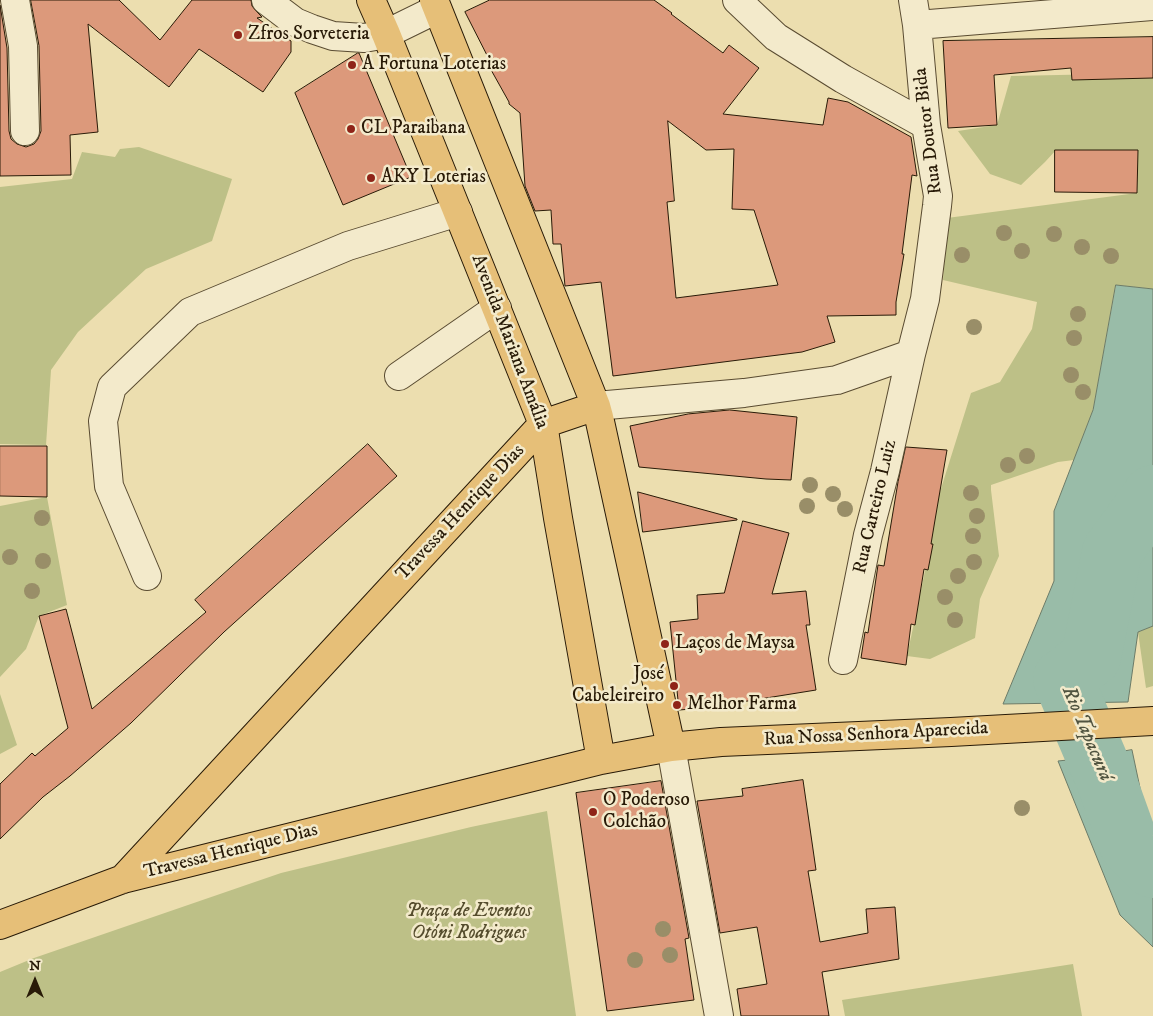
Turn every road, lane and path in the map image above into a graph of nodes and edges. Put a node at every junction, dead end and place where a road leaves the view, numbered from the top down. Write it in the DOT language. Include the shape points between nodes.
graph roads {
  1 [pos="15,0"];
  2 [pos="266,0"];
  3 [pos="371,0"];
  4 [pos="737,0"];
  5 [pos="435,4"];
  6 [pos="1153,6"];
  7 [pos="915,12"];
  8 [pos="386,34"];
  9 [pos="926,125"];
  10 [pos="25,131"];
  11 [pos="458,212"];
  12 [pos="489,313"];
  13 [pos="911,354"];
  14 [pos="399,376"];
  15 [pos="596,406"];
  16 [pos="543,424"];
  17 [pos="146,576"];
  18 [pos="843,660"];
  19 [pos="1153,721"];
  20 [pos="672,747"];
  21 [pos="601,760"];
  22 [pos="123,879"];
  23 [pos="0,926"];
  24 [pos="719,1016"];
  1 -- 10 [label="street" via="23,46"];
  2 -- 8 [label="street" via="295,22 333,36 364,38"];
  3 -- 8 [label="main road, Avenida Mariana Amália"];
  4 -- 9 [label="street" via="776,37"];
  5 -- 8 [label="street"];
  5 -- 15 [label="main road"];
  6 -- 7 [label="street"];
  7 -- 9 [label="street, Rua Doutor Bida"];
  8 -- 11 [label="main road, Avenida Mariana Amália"];
  9 -- 13 [label="street, Rua Doutor Bida" via="938,196 924,299"];
  11 -- 12 [label="main road, Avenida Mariana Amália"];
  11 -- 17 [label="street" via="348,246 190,312 112,387 103,421 110,486"];
  12 -- 14 [label="street"];
  12 -- 16 [label="main road, Avenida Mariana Amália"];
  13 -- 15 [label="street, Travessa Henrique Dias" via="837,380 744,393"];
  13 -- 18 [label="street, Rua Carteiro Luiz" via="868,535"];
  15 -- 16 [label="main road, Travessa Henrique Dias"];
  15 -- 20 [label="main road"];
  16 -- 21 [label="main road, Avenida Mariana Amália"];
  16 -- 22 [label="main road, Travessa Henrique Dias"];
  19 -- 20 [label="main road, Rua Nossa Senhora Aparecida"];
  20 -- 21 [label="main road, Rua Nossa Senhora Aparecida"];
  20 -- 24 [label="street"];
  21 -- 22 [label="main road, Travessa Henrique Dias"];
  22 -- 23 [label="main road, Travessa Henrique Dias"];
}
